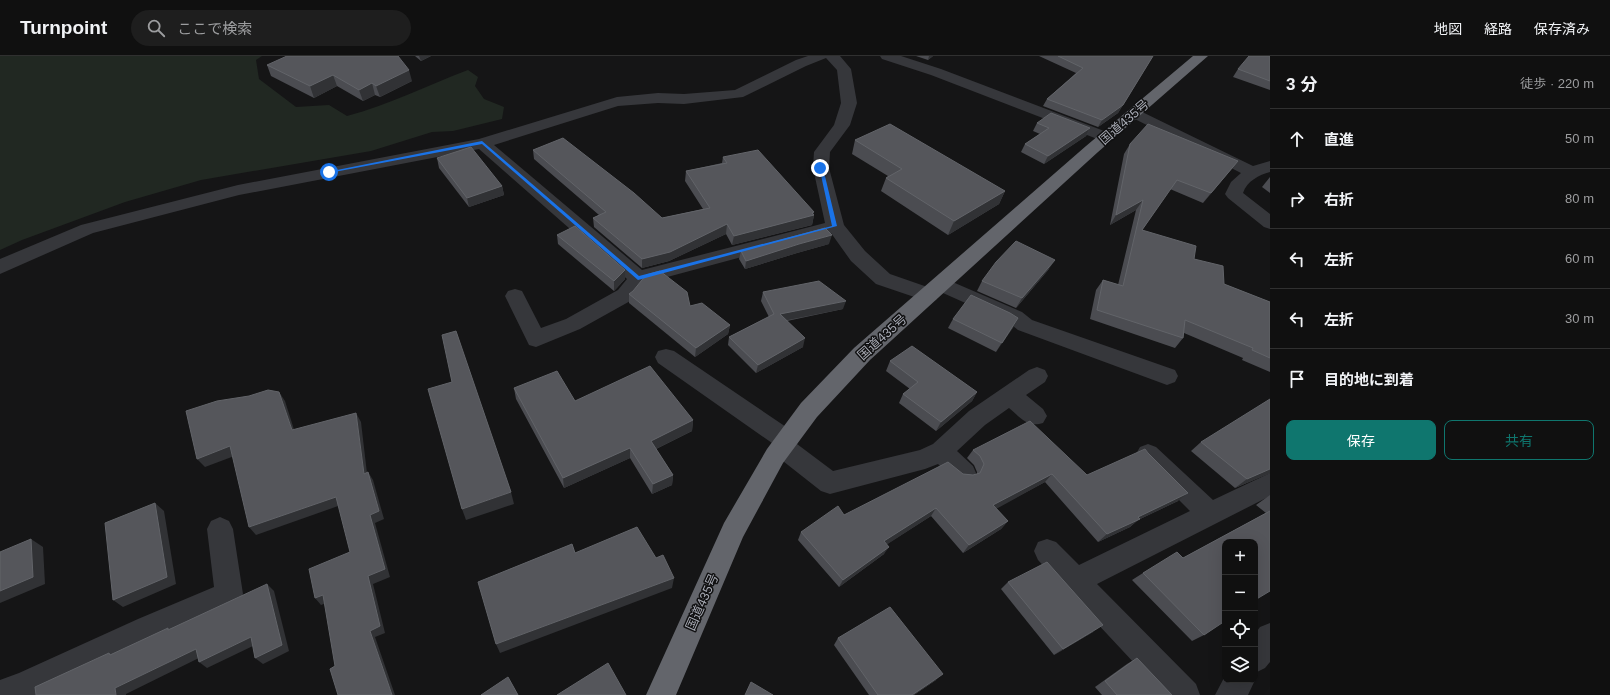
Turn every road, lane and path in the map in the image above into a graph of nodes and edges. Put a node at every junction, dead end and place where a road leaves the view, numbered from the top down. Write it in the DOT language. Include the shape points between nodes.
graph roads {
  1 [pos="821,56"];
  2 [pos="832,56"];
  3 [pos="887,56"];
  4 [pos="1201,56"];
  5 [pos="1134,113"];
  6 [pos="1106,137"];
  7 [pos="482,143"];
  8 [pos="1270,166"];
  9 [pos="1252,172"];
  10 [pos="1270,223"];
  11 [pos="835,226"];
  12 [pos="0,267"];
  13 [pos="638,278"];
  14 [pos="935,289"];
  15 [pos="515,296"];
  16 [pos="666,357"];
  17 [pos="1037,376"];
  18 [pos="1167,376"];
  19 [pos="1011,396"];
  20 [pos="1035,416"];
  21 [pos="784,444"];
  22 [pos="942,451"];
  23 [pos="1148,454"];
  24 [pos="964,474"];
  25 [pos="1270,484"];
  26 [pos="1210,514"];
  27 [pos="220,529"];
  28 [pos="1047,551"];
  29 [pos="1075,581"];
  30 [pos="1238,683"];
  31 [pos="0,695"];
  32 [pos="661,695"];
  33 [pos="1185,695"];
  34 [pos="1230,695"];
  1 -- 7 [label="street" via="738,94 617,102"];
  2 -- 11 [label="street" via="844,69 849,103 842,125 822,152 820,168"];
  3 -- 6 [label="street"];
  4 -- 5 [label="highway, 国道435号"];
  5 -- 6 [label="highway, 国道435号"];
  5 -- 9 [label="street"];
  6 -- 14 [label="highway, 国道435号"];
  7 -- 12 [label="street" via="238,190 121,219 87,229"];
  7 -- 13 [label="street"];
  8 -- 9 [label="street"];
  9 -- 10 [label="street" via="1237,186 1234,194"];
  11 -- 13 [label="street"];
  11 -- 14 [label="street" via="858,256 883,279"];
  13 -- 15 [label="street" via="625,295 573,324 536,339"];
  14 -- 18 [label="street" via="1015,317 1025,325"];
  14 -- 21 [label="highway, 国道435号" via="862,354 809,410"];
  16 -- 21 [label="street"];
  17 -- 19 [label="street"];
  19 -- 20 [label="street"];
  19 -- 22 [label="street" via="977,418"];
  21 -- 22 [label="street" via="830,483 925,459"];
  21 -- 32 [label="highway, 国道435号" via="733,531"];
  22 -- 24 [label="street"];
  23 -- 26 [label="street"];
  25 -- 26 [label="street"];
  26 -- 29 [label="street"];
  27 -- 31 [label="street" via="229,594"];
  28 -- 29 [label="street"];
  29 -- 33 [label="street"];
  30 -- 34 [label="street"];
}
